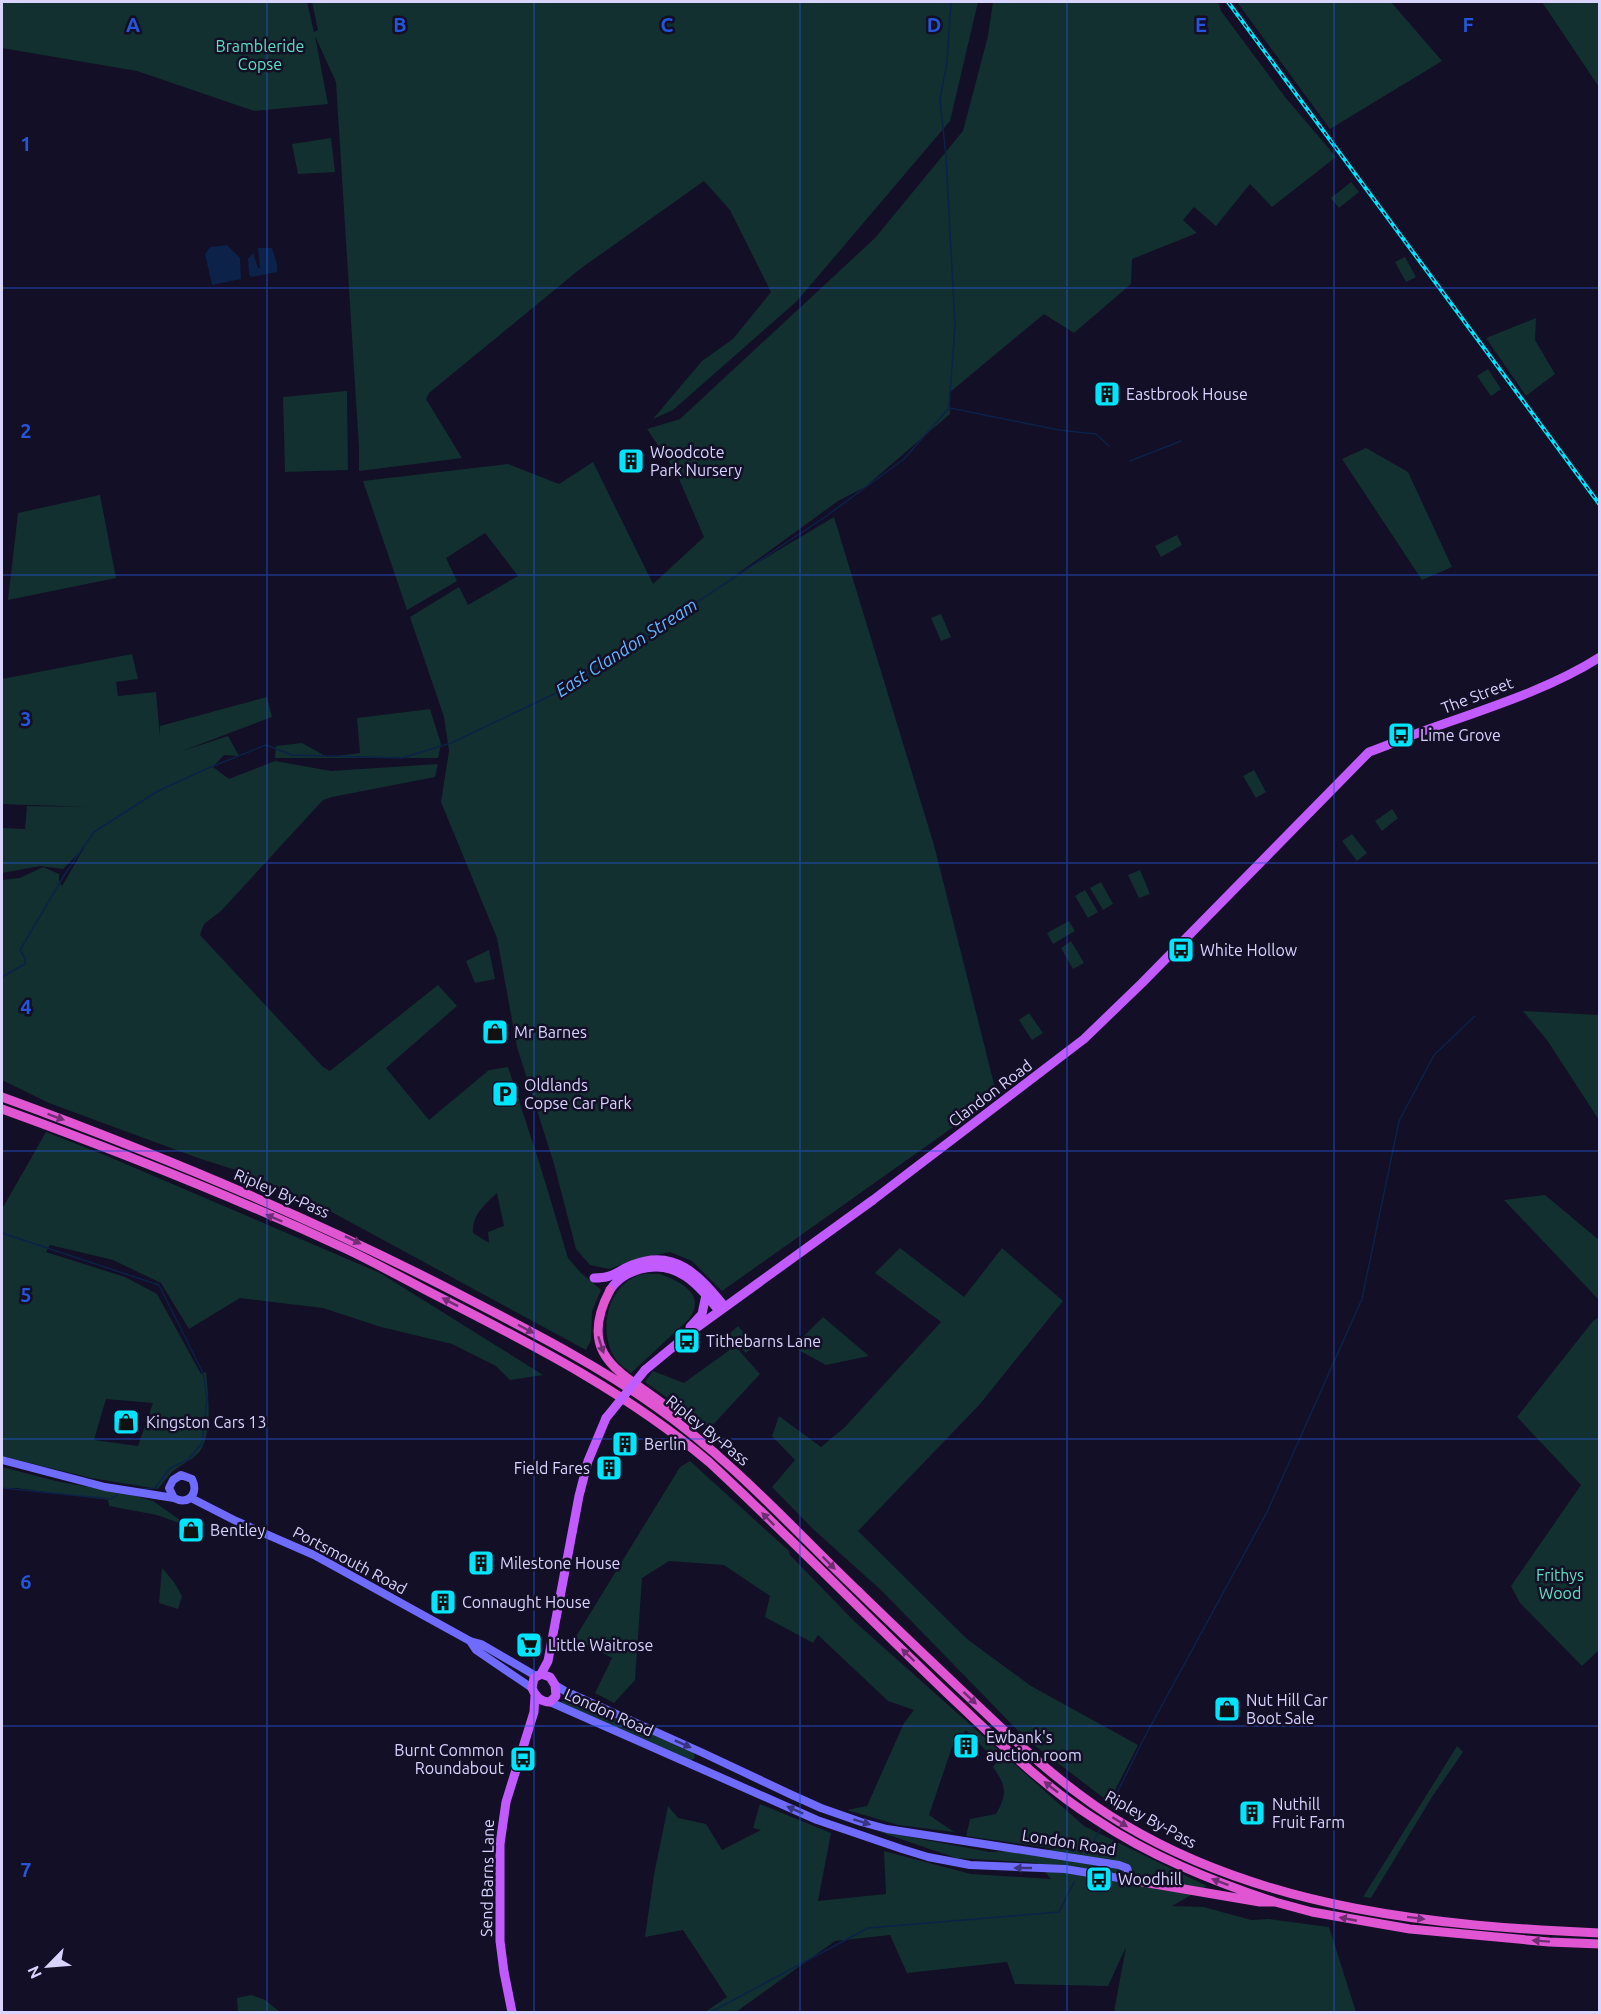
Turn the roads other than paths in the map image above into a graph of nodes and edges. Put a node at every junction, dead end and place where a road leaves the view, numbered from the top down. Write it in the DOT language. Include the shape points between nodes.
graph roads {
  1 [pos="1599,657"];
  2 [pos="1363,757"];
  3 [pos="2,1096"];
  4 [pos="2,1109"];
  5 [pos="594,1278"];
  6 [pos="610,1290"];
  7 [pos="706,1295"];
  8 [pos="722,1309"];
  9 [pos="675,1344"];
  10 [pos="696,1436"];
  11 [pos="2,1460"];
  12 [pos="170,1485"];
  13 [pos="195,1488"];
  14 [pos="150,1495"];
  15 [pos="174,1498"];
  16 [pos="190,1498"];
  17 [pos="214,1509"];
  18 [pos="470,1641"];
  19 [pos="545,1678"];
  20 [pos="534,1691"];
  21 [pos="547,1702"];
  22 [pos="534,1712"];
  23 [pos="1131,1880"];
  24 [pos="1275,1902"];
  25 [pos="1599,1933"];
  26 [pos="1599,1944"];
  27 [pos="512,2013"];
  1 -- 2 [label="main road, The Street" via="1500,704 1410,735"];
  2 -- 8 [label="main road, Clandon Road" via="1084,1039"];
  3 -- 10 [label="highway, Ripley By-Pass, one-way" via="188,1169 352,1240 566,1350"];
  24 -- 4 [label="highway, Ripley By-Pass, one-way" via="1158,1856 1094,1819 1050,1786 1017,1759 716,1468 631,1403 508,1332 348,1250 91,1142"];
  5 -- 8 [label="main road" via="610,1278 649,1260 669,1261 695,1273"];
  6 -- 7 [label="main road" via="629,1273 656,1267 679,1271"];
  6 -- 10 [label="highway, one-way" via="600,1309 597,1329 608,1360 625,1378 670,1409"];
  7 -- 8 [label="main road"];
  7 -- 9 [label="main road" via="702,1314"];
  8 -- 9 [label="main road, Clandon Road"];
  9 -- 19 [label="main road, Clandon Road, bridge" via="645,1370 605,1420 588,1461"];
  10 -- 25 [label="highway, Ripley By-Pass, one-way" via="1024,1750 1125,1825 1167,1848 1260,1885 1317,1901 1456,1923"];
  11 -- 14 [label="main road, Portsmouth Road"];
  12 -- 13 [label="main road, Portsmouth Road" via="176,1477 185,1476 192,1479"];
  12 -- 14 [label="main road, Portsmouth Road"];
  12 -- 15 [label="main road"];
  13 -- 16 [label="main road"];
  13 -- 17 [label="main road, Portsmouth Road"];
  14 -- 15 [label="main road, Portsmouth Road"];
  15 -- 16 [label="main road, Portsmouth Road" via="184,1502"];
  16 -- 17 [label="main road, Portsmouth Road"];
  17 -- 18 [label="main road, Portsmouth Road" via="314,1555"];
  18 -- 19 [label="main road, Portsmouth Road"];
  18 -- 20 [label="main road, Portsmouth Road" via="476,1650"];
  19 -- 20 [label="main road" via="532,1681"];
  19 -- 21 [label="main road" via="556,1696"];
  19 -- 23 [label="main road, London Road, one-way" via="821,1808 887,1829 1119,1865 1127,1868"];
  20 -- 21 [label="main road"];
  20 -- 22 [label="main road, Send Barns Lane"];
  21 -- 22 [label="main road, Send Barns Lane"];
  23 -- 21 [label="main road, London Road, one-way" via="1065,1869 970,1865 910,1851 817,1820"];
  22 -- 27 [label="main road, Send Barns Lane" via="509,1787 500,1844 501,1951"];
  23 -- 24 [label="highway"];
  26 -- 24 [label="highway, one-way" via="1410,1929"];
}
